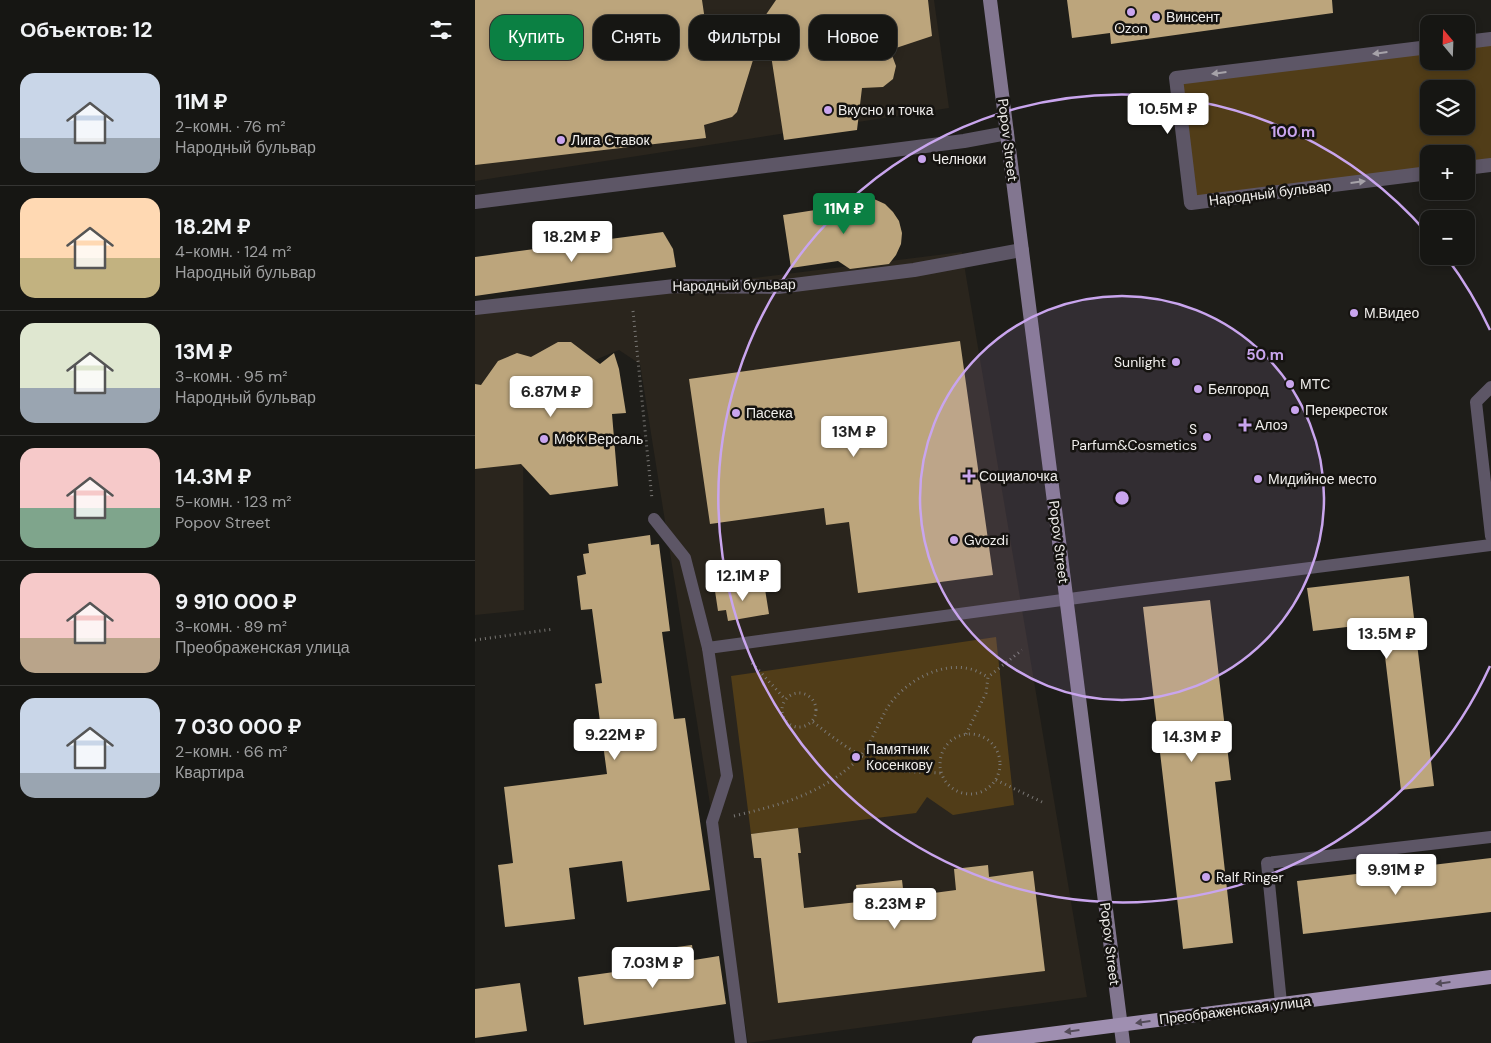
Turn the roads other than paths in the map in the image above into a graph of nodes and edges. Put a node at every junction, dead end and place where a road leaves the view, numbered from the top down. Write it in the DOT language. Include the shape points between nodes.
graph roads {
  1 [pos="990,0"];
  2 [pos="1491,39"];
  3 [pos="1475,41"];
  4 [pos="1420,48"];
  5 [pos="1007,133"];
  6 [pos="1491,165"];
  7 [pos="1475,167"];
  8 [pos="1420,174"];
  9 [pos="475,202"];
  10 [pos="1021,250"];
  11 [pos="475,308"];
  12 [pos="1491,387"];
  13 [pos="654,519"];
  14 [pos="1491,536"];
  15 [pos="1491,545"];
  16 [pos="1066,600"];
  17 [pos="708,648"];
  18 [pos="1491,837"];
  19 [pos="1491,976"];
  20 [pos="1281,1004"];
  21 [pos="1121,1025"];
  22 [pos="741,1043"];
  23 [pos="979,1043"];
  24 [pos="1123,1043"];
  1 -- 5 [label="main road, Popov Street"];
  2 -- 3 [label="street"];
  4 -- 8 [label="street, Народный бульвар, one-way" via="1176,78 1191,203"];
  5 -- 9 [label="street"];
  5 -- 10 [label="main road, Popov Street"];
  6 -- 7 [label="street"];
  10 -- 11 [label="street, Народный бульвар" via="914,270 778,287 675,286"];
  10 -- 16 [label="main road, Popov Street"];
  12 -- 14 [label="lane" via="1476,402"];
  13 -- 17 [label="lane" via="685,558"];
  15 -- 16 [label="lane"];
  16 -- 17 [label="lane"];
  16 -- 21 [label="main road, Popov Street"];
  17 -- 22 [label="lane" via="727,776 712,822"];
  18 -- 20 [label="lane" via="1267,863"];
  19 -- 20 [label="main road, Преображенская улица, one-way"];
  20 -- 21 [label="main road, Преображенская улица, one-way"];
  21 -- 23 [label="main road, Преображенская улица, one-way"];
  21 -- 24 [label="main road, Popov Street"];
}
